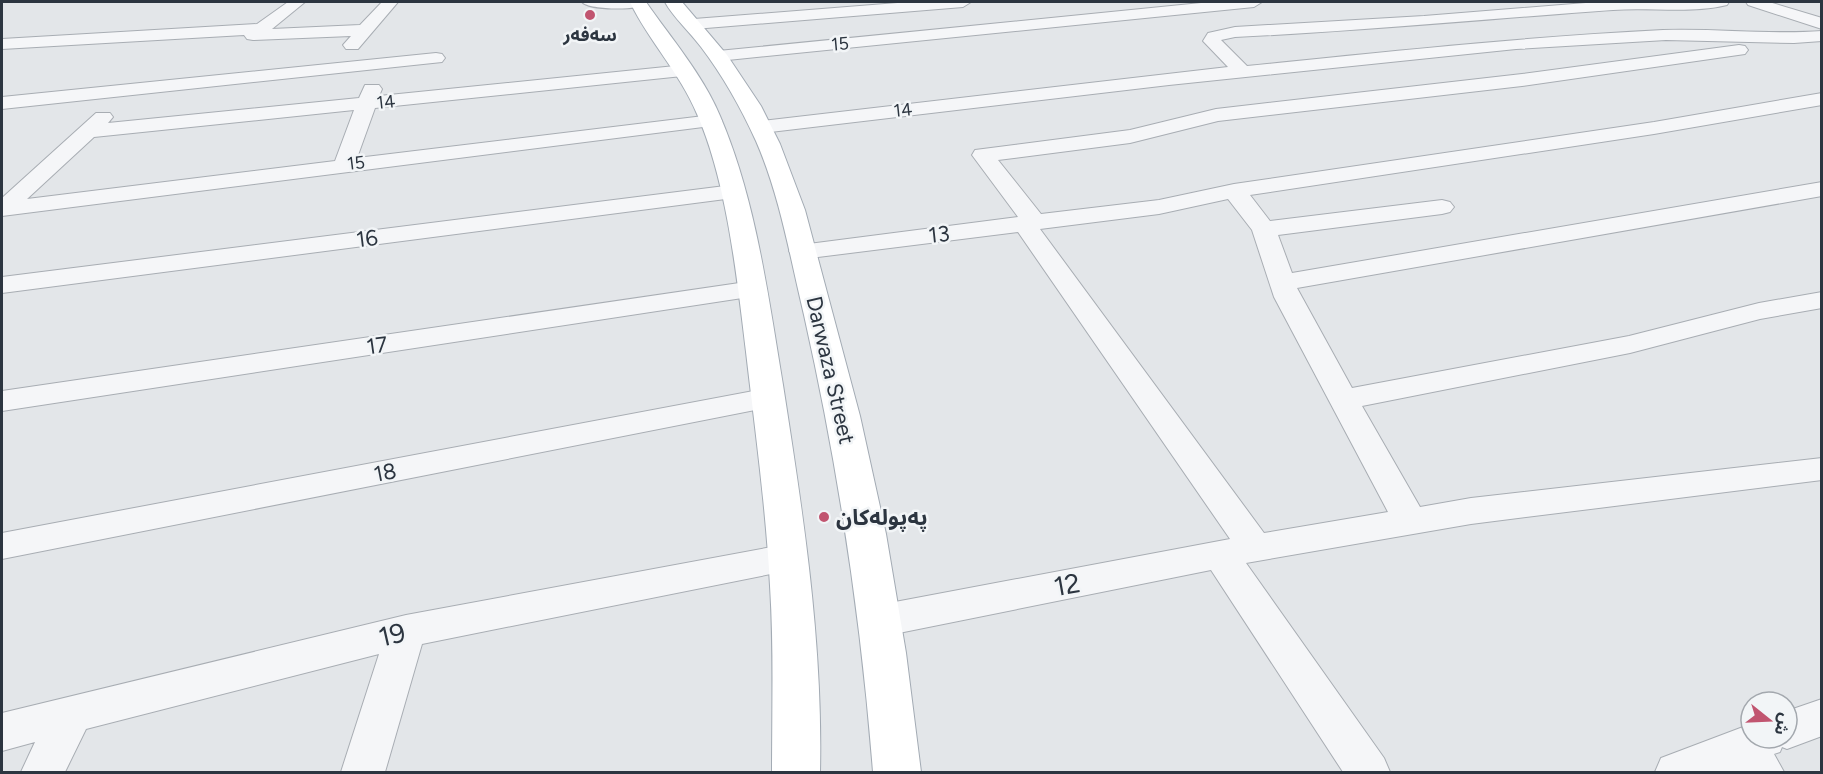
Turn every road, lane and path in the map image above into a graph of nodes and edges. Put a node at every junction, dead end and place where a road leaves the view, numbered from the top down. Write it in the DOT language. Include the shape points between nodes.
graph roads {
  1 [pos="297,2"];
  2 [pos="390,2"];
  3 [pos="572,2"];
  4 [pos="577,2"];
  5 [pos="591,2"];
  6 [pos="638,2"];
  7 [pos="963,2"];
  8 [pos="1254,2"];
  9 [pos="1462,2"];
  10 [pos="1721,2"];
  11 [pos="1754,2"];
  12 [pos="1612,3"];
  13 [pos="1195,5"];
  14 [pos="680,7"];
  15 [pos="1492,17"];
  16 [pos="1821,24"];
  17 [pos="261,29"];
  18 [pos="1311,29"];
  19 [pos="364,30"];
  20 [pos="1821,36"];
  21 [pos="1794,38"];
  22 [pos="2,44"];
  23 [pos="732,54"];
  24 [pos="436,58"];
  25 [pos="1356,60"];
  26 [pos="382,63"];
  27 [pos="333,68"];
  28 [pos="684,71"];
  29 [pos="1243,72"];
  30 [pos="132,91"];
  31 [pos="1821,99"];
  32 [pos="2,103"];
  33 [pos="366,104"];
  34 [pos="712,121"];
  35 [pos="761,127"];
  36 [pos="88,131"];
  37 [pos="344,165"];
  38 [pos="1821,189"];
  39 [pos="1234,191"];
  40 [pos="757,203"];
  41 [pos="1442,207"];
  42 [pos="2,209"];
  43 [pos="1030,224"];
  44 [pos="1264,229"];
  45 [pos="802,251"];
  46 [pos="1282,283"];
  47 [pos="2,285"];
  48 [pos="753,290"];
  49 [pos="1821,300"];
  50 [pos="769,398"];
  51 [pos="1343,400"];
  52 [pos="2,401"];
  53 [pos="1821,469"];
  54 [pos="1411,522"];
  55 [pos="2,546"];
  56 [pos="1238,552"];
  57 [pos="788,558"];
  58 [pos="879,621"];
  59 [pos="406,631"];
  60 [pos="72,715"];
  61 [pos="1821,717"];
  62 [pos="1799,725"];
  63 [pos="2,732"];
  64 [pos="1755,753"];
  65 [pos="43,772"];
  66 [pos="363,772"];
  67 [pos="796,772"];
  68 [pos="897,772"];
  69 [pos="1368,772"];
  70 [pos="1677,772"];
  1 -- 17 [label="street"];
  2 -- 19 [label="street"];
  3 -- 4 [label="street"];
  5 -- 6 [label="street"];
  6 -- 28 [label="main road, Darwaza Street"];
  7 -- 14 [label="street" via="890,8"];
  8 -- 13 [label="street, 15"];
  9 -- 15 [label="street"];
  10 -- 12 [label="street"];
  11 -- 16 [label="street"];
  12 -- 15 [label="street"];
  13 -- 23 [label="street, 15"];
  14 -- 23 [label="main road, Darwaza Street"];
  15 -- 18 [label="street"];
  17 -- 19 [label="street" via="253,35"];
  17 -- 22 [label="street"];
  18 -- 25 [label="street"];
  18 -- 29 [label="street" via="1234,32 1214,37 1212,41"];
  19 -- 27 [label="street"];
  20 -- 21 [label="street"];
  21 -- 25 [label="street, 14" via="1666,35 1516,44"];
  21 -- 43 [label="street" via="1657,62 1216,115 1189,125 1118,139 983,155"];
  23 -- 35 [label="main road, Darwaza Street"];
  24 -- 26 [label="street"];
  25 -- 29 [label="street, 14"];
  26 -- 27 [label="street"];
  26 -- 33 [label="street"];
  27 -- 30 [label="street"];
  28 -- 33 [label="street, 14"];
  28 -- 34 [label="main road, Darwaza Street"];
  29 -- 35 [label="street, 14"];
  30 -- 32 [label="street"];
  30 -- 36 [label="street"];
  31 -- 39 [label="street, 13"];
  33 -- 36 [label="street, 14"];
  33 -- 37 [label="street"];
  34 -- 37 [label="street, 15"];
  34 -- 40 [label="main road, Darwaza Street" via="724,154"];
  35 -- 40 [label="main road, Darwaza Street"];
  36 -- 42 [label="street"];
  37 -- 42 [label="street, 15"];
  38 -- 46 [label="street"];
  39 -- 43 [label="street, 13" via="1159,207"];
  39 -- 44 [label="street"];
  40 -- 45 [label="main road, Darwaza Street"];
  40 -- 47 [label="street, 16"];
  40 -- 48 [label="main road, Darwaza Street"];
  41 -- 44 [label="street"];
  43 -- 45 [label="street, 13"];
  43 -- 56 [label="street"];
  44 -- 46 [label="street"];
  45 -- 58 [label="main road, Darwaza Street" via="845,429"];
  46 -- 51 [label="street"];
  48 -- 50 [label="main road, Darwaza Street"];
  48 -- 52 [label="street, 17"];
  49 -- 51 [label="street" via="1759,311 1630,344"];
  50 -- 55 [label="street, 18"];
  50 -- 57 [label="main road, Darwaza Street"];
  51 -- 54 [label="street"];
  53 -- 54 [label="street, 12" via="1471,511"];
  54 -- 56 [label="street, 12"];
  56 -- 58 [label="street, 12"];
  56 -- 69 [label="street"];
  57 -- 59 [label="street, 19"];
  57 -- 67 [label="main road, Darwaza Street"];
  58 -- 68 [label="main road, Darwaza Street"];
  59 -- 60 [label="street, 19"];
  59 -- 66 [label="street"];
  60 -- 63 [label="street, 19"];
  60 -- 65 [label="street"];
  61 -- 62 [label="street"];
  64 -- 70 [label="street"];
}
